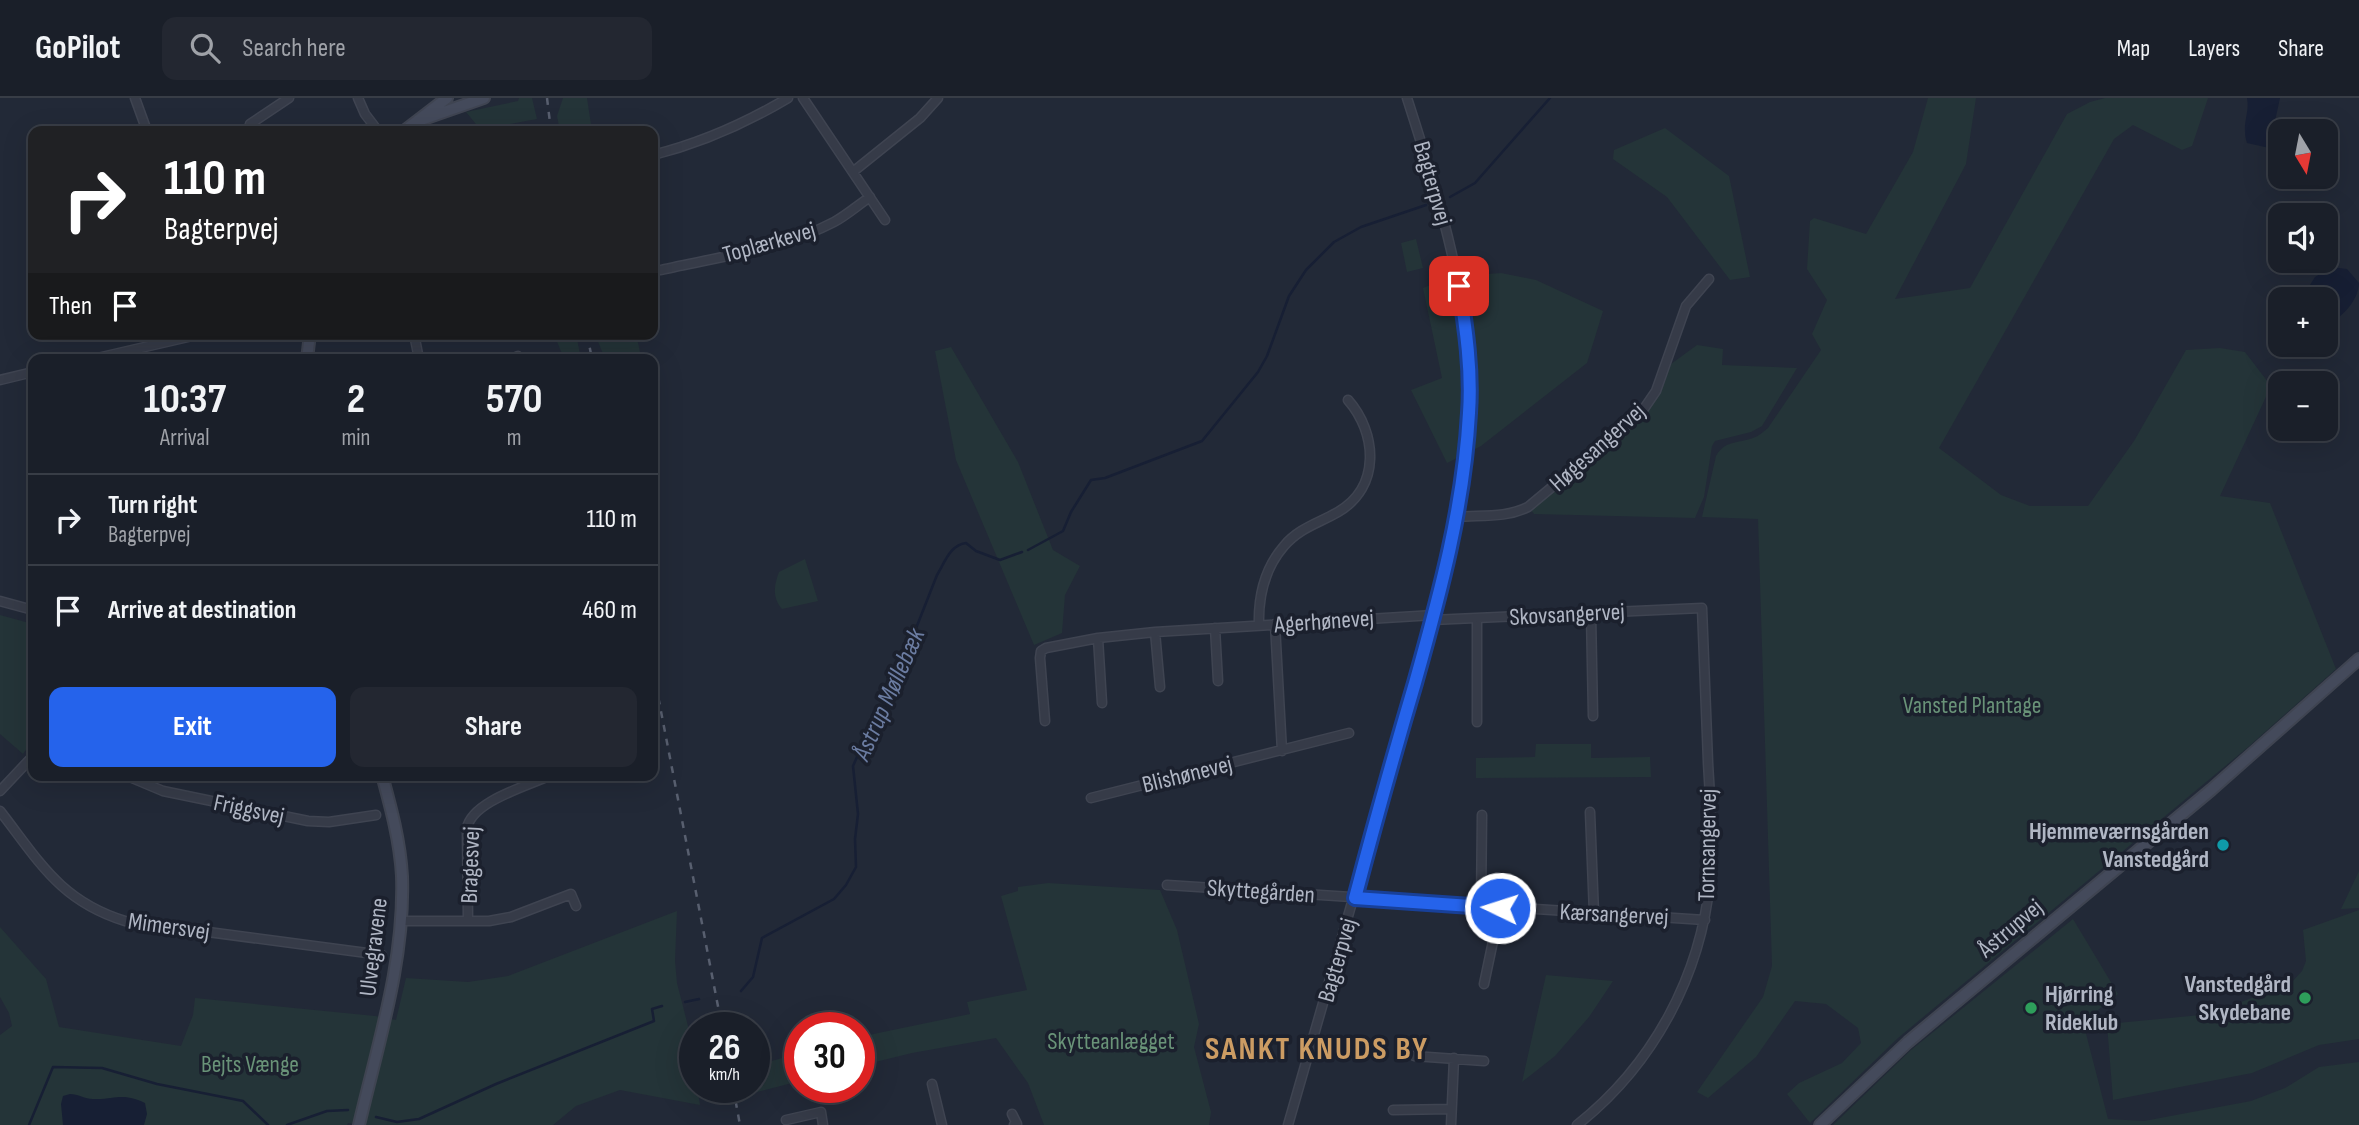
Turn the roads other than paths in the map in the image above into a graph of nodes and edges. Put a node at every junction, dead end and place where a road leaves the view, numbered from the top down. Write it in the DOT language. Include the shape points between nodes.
graph roads {
  1 [pos="135,98"];
  2 [pos="289,98"];
  3 [pos="358,98"];
  4 [pos="447,98"];
  5 [pos="484,98"];
  6 [pos="788,98"];
  7 [pos="803,98"];
  8 [pos="938,98"];
  9 [pos="1407,98"];
  10 [pos="421,120"];
  11 [pos="250,124"];
  12 [pos="145,126"];
  13 [pos="374,126"];
  14 [pos="412,126"];
  15 [pos="658,154"];
  16 [pos="854,172"];
  17 [pos="870,197"];
  18 [pos="885,220"];
  19 [pos="661,270"];
  20 [pos="1709,279"];
  21 [pos="175,340"];
  22 [pos="115,354"];
  23 [pos="28,373"];
  24 [pos="0,380"];
  25 [pos="1348,400"];
  26 [pos="1457,517"];
  27 [pos="0,601"];
  28 [pos="1702,608"];
  29 [pos="28,609"];
  30 [pos="1591,613"];
  31 [pos="1433,617"];
  32 [pos="1477,618"];
  33 [pos="1275,624"];
  34 [pos="1259,626"];
  35 [pos="1215,628"];
  36 [pos="1155,632"];
  37 [pos="1098,638"];
  38 [pos="2359,659"];
  39 [pos="1218,681"];
  40 [pos="1160,687"];
  41 [pos="1102,703"];
  42 [pos="1593,716"];
  43 [pos="1045,720"];
  44 [pos="1477,722"];
  45 [pos="1349,733"];
  46 [pos="1282,751"];
  47 [pos="28,761"];
  48 [pos="139,781"];
  49 [pos="384,781"];
  50 [pos="537,781"];
  51 [pos="0,791"];
  52 [pos="1091,798"];
  53 [pos="0,811"];
  54 [pos="1590,812"];
  55 [pos="376,815"];
  56 [pos="1482,815"];
  57 [pos="1167,885"];
  58 [pos="1355,898"];
  59 [pos="576,906"];
  60 [pos="1481,906"];
  61 [pos="1500,908"];
  62 [pos="1594,914"];
  63 [pos="401,920"];
  64 [pos="1705,920"];
  65 [pos="468,921"];
  66 [pos="382,955"];
  67 [pos="1484,985"];
  68 [pos="1414,1056"];
  69 [pos="1454,1058"];
  70 [pos="1484,1061"];
  71 [pos="932,1084"];
  72 [pos="1451,1110"];
  73 [pos="1393,1111"];
  74 [pos="1012,1114"];
  75 [pos="786,1120"];
  76 [pos="359,1124"];
  77 [pos="823,1125"];
  78 [pos="942,1125"];
  79 [pos="1014,1125"];
  80 [pos="1288,1125"];
  81 [pos="1451,1125"];
  82 [pos="1577,1125"];
  83 [pos="1820,1125"];
  1 -- 12 [label="street"];
  2 -- 11 [label="street"];
  3 -- 13 [label="street"];
  4 -- 10 [label="street"];
  5 -- 10 [label="street"];
  6 -- 15 [label="street" via="733,128"];
  7 -- 16 [label="street"];
  8 -- 16 [label="street"];
  9 -- 26 [label="street, Bagterpvej" via="1446,224 1466,332 1470,410"];
  10 -- 14 [label="street"];
  16 -- 17 [label="street"];
  17 -- 18 [label="street"];
  17 -- 19 [label="street, Toplærkevej" via="811,233"];
  20 -- 26 [label="street, Høgesangervej" via="1686,306 1656,391 1641,413 1518,513"];
  21 -- 22 [label="street"];
  23 -- 24 [label="street"];
  25 -- 34 [label="street" via="1369,437 1366,479 1339,512 1299,532 1275,558 1261,590"];
  26 -- 31 [label="street, Bagterpvej"];
  27 -- 29 [label="street"];
  28 -- 30 [label="street, Skovsangervej"];
  28 -- 64 [label="street, Tornsangervej" via="1711,825"];
  30 -- 32 [label="street, Skovsangervej"];
  30 -- 42 [label="street"];
  31 -- 32 [label="street, Skovsangervej"];
  31 -- 33 [label="street, Agerhønevej"];
  31 -- 58 [label="street, Bagterpvej"];
  32 -- 44 [label="street"];
  33 -- 34 [label="street, Agerhønevej"];
  33 -- 46 [label="street"];
  34 -- 35 [label="street, Agerhønevej"];
  35 -- 36 [label="street, Agerhønevej"];
  35 -- 39 [label="street"];
  36 -- 37 [label="street, Agerhønevej"];
  36 -- 40 [label="street"];
  37 -- 41 [label="street"];
  37 -- 43 [label="street, Agerhønevej" via="1041,651"];
  38 -- 83 [label="street, Åstrupvej" via="2211,790 1908,1042"];
  45 -- 46 [label="street, Blishønevej"];
  46 -- 52 [label="street, Blishønevej"];
  47 -- 51 [label="street"];
  48 -- 55 [label="street, Friggsvej" via="163,791 307,821"];
  49 -- 63 [label="street, Ulvegravene" via="398,838"];
  50 -- 65 [label="street, Bragesvej" via="483,805 472,815 467,828"];
  53 -- 66 [label="street, Mimersvej" via="56,883 106,915"];
  54 -- 62 [label="street"];
  56 -- 60 [label="street"];
  57 -- 58 [label="street, Skyttegården"];
  58 -- 60 [label="street, Kærsangervej"];
  58 -- 80 [label="street, Bagterpvej"];
  59 -- 65 [label="street" via="571,894 511,917"];
  60 -- 61 [label="street, Kærsangervej"];
  61 -- 62 [label="street, Kærsangervej"];
  61 -- 67 [label="street"];
  62 -- 64 [label="street, Kærsangervej"];
  63 -- 65 [label="street"];
  63 -- 76 [label="street, Ulvegravene" via="394,977"];
  64 -- 82 [label="street, Tornsangervej" via="1693,964 1662,1030 1614,1092"];
  68 -- 69 [label="street"];
  69 -- 70 [label="street"];
  69 -- 72 [label="street"];
  71 -- 78 [label="street"];
  72 -- 73 [label="street"];
  72 -- 81 [label="street"];
  74 -- 79 [label="street"];
  75 -- 77 [label="street" via="821,1112"];
}
